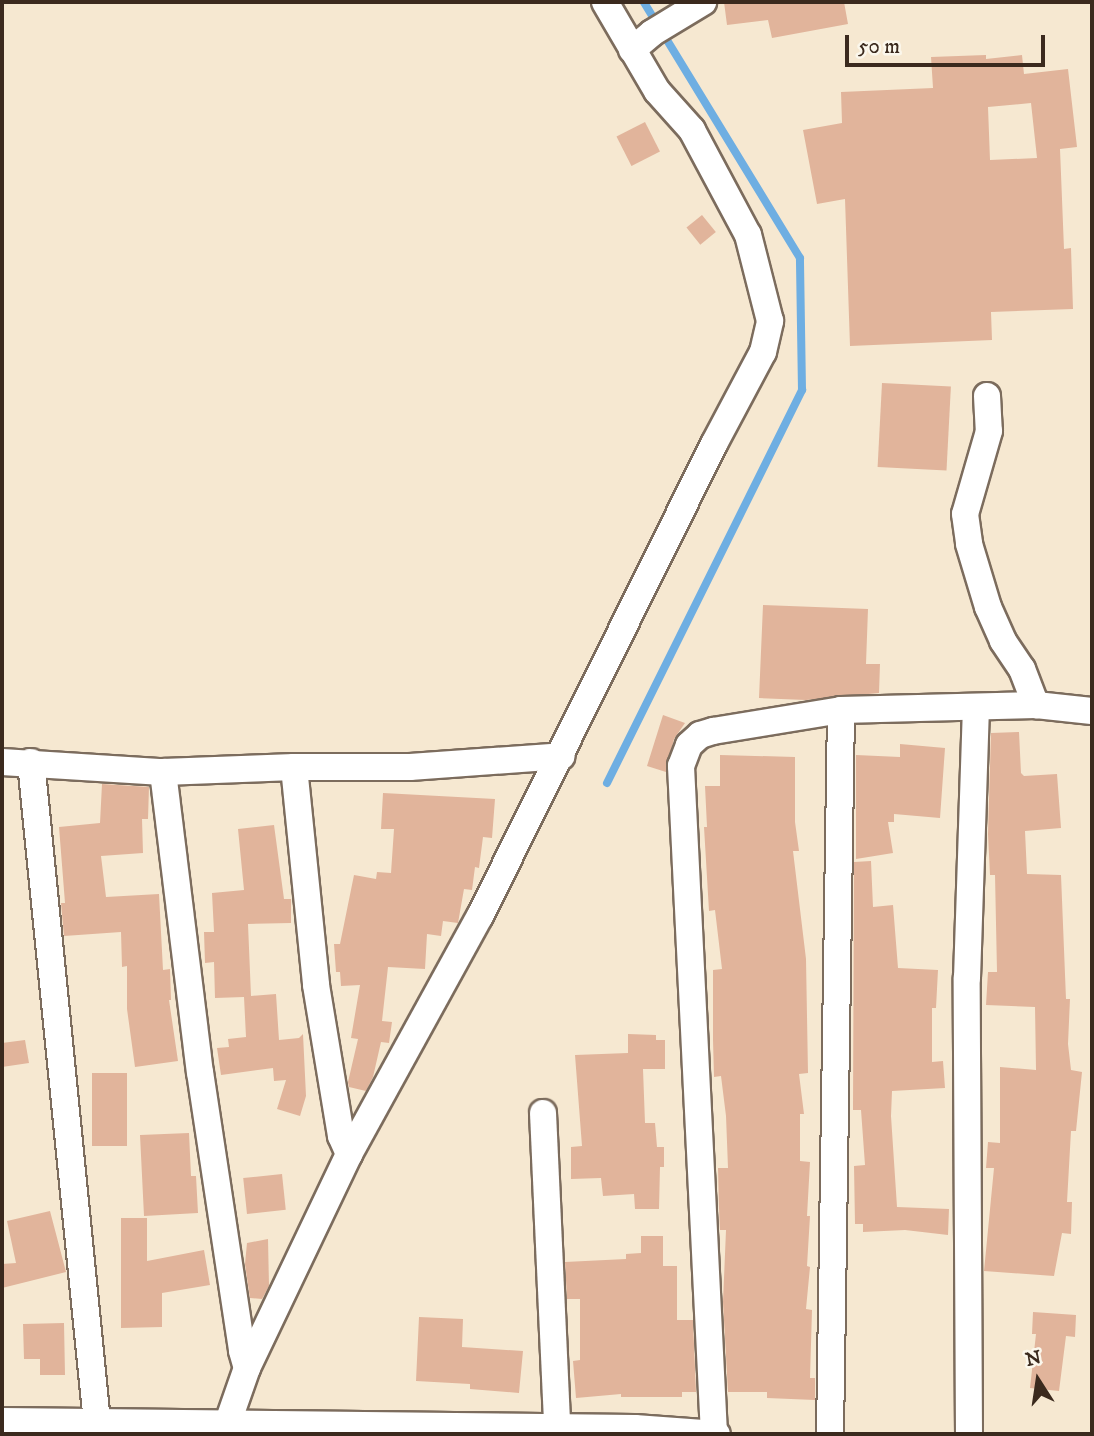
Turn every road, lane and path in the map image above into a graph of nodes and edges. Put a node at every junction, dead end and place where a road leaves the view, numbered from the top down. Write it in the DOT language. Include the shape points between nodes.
graph roads {
  1 [pos="605,2"];
  2 [pos="703,2"];
  3 [pos="632,50"];
  4 [pos="987,396"];
  5 [pos="1036,705"];
  6 [pos="976,707"];
  7 [pos="841,710"];
  8 [pos="1092,711"];
  9 [pos="562,756"];
  10 [pos="2,762"];
  11 [pos="31,762"];
  12 [pos="294,767"];
  13 [pos="163,772"];
  14 [pos="543,1113"];
  15 [pos="349,1154"];
  16 [pos="247,1368"];
  17 [pos="2,1421"];
  18 [pos="97,1422"];
  19 [pos="227,1425"];
  20 [pos="556,1427"];
  21 [pos="63,1428"];
  22 [pos="465,1431"];
  23 [pos="635,1431"];
  24 [pos="715,1434"];
  25 [pos="830,1434"];
  26 [pos="970,1434"];
  1 -- 3 [label="street"];
  2 -- 3 [label="street"];
  3 -- 9 [label="street" via="657,91 692,130 748,236 770,321 751,378 708,456"];
  4 -- 5 [label="street" via="989,431 965,514 969,544 988,607"];
  5 -- 6 [label="street"];
  5 -- 8 [label="street"];
  6 -- 7 [label="street"];
  6 -- 26 [label="street" via="967,978"];
  7 -- 24 [label="street" via="700,735 689,745 681,766"];
  7 -- 25 [label="street"];
  9 -- 12 [label="street" via="410,767"];
  9 -- 15 [label="street" via="468,940"];
  10 -- 11 [label="street"];
  11 -- 13 [label="street"];
  11 -- 18 [label="street"];
  12 -- 13 [label="street"];
  12 -- 15 [label="street" via="316,985 341,1136"];
  13 -- 16 [label="street" via="200,1072"];
  14 -- 20 [label="street"];
  15 -- 16 [label="street"];
  16 -- 19 [label="street"];
  17 -- 21 [label="street"];
  18 -- 19 [label="street"];
  18 -- 21 [label="street"];
  19 -- 22 [label="street"];
  20 -- 22 [label="street"];
  20 -- 23 [label="street"];
  23 -- 24 [label="street"];
}
